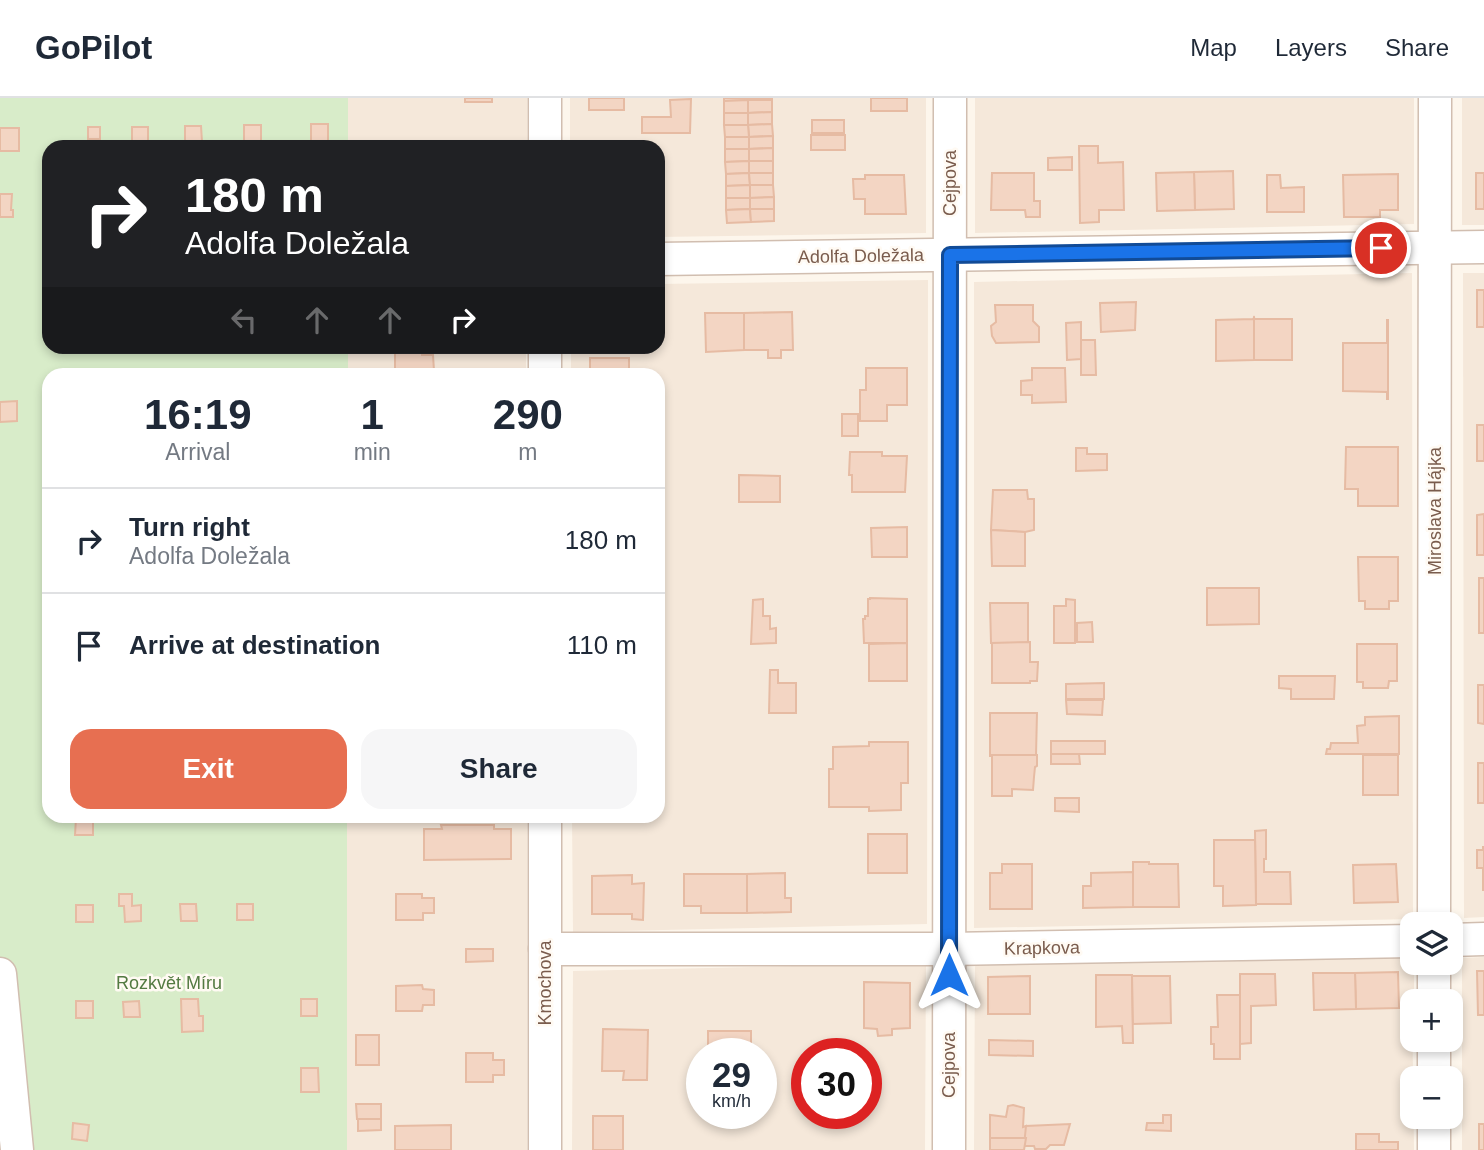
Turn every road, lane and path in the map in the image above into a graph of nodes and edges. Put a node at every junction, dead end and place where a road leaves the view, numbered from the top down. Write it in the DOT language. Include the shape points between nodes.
graph roads {
  1 [pos="545,98"];
  2 [pos="950,98"];
  3 [pos="1435,98"];
  4 [pos="545,140"];
  5 [pos="1484,247"];
  6 [pos="1435,248"];
  7 [pos="950,255"];
  8 [pos="665,259"];
  9 [pos="545,823"];
  10 [pos="1434,912"];
  11 [pos="1484,939"];
  12 [pos="1463,940"];
  13 [pos="1400,941"];
  14 [pos="545,949"];
  15 [pos="949,949"];
  16 [pos="0,974"];
  17 [pos="1434,1129"];
  18 [pos="17,1150"];
  19 [pos="545,1150"];
  20 [pos="949,1150"];
  21 [pos="1434,1150"];
  1 -- 4 [label="street"];
  2 -- 7 [label="street, Cejpova"];
  3 -- 6 [label="street, Miroslava Hájka"];
  5 -- 6 [label="street, Adolfa Doležala"];
  6 -- 7 [label="street, Adolfa Doležala"];
  6 -- 10 [label="street, Miroslava Hájka"];
  7 -- 8 [label="street, Adolfa Doležala"];
  7 -- 15 [label="street, Cejpova"];
  9 -- 14 [label="street, Kmochova"];
  11 -- 12 [label="street"];
  13 -- 15 [label="street, Krapkova"];
  14 -- 15 [label="street, Krapkova"];
  14 -- 19 [label="street, Kmochova"];
  15 -- 20 [label="street, Cejpova"];
  16 -- 18 [label="street"];
  17 -- 21 [label="street"];
}
